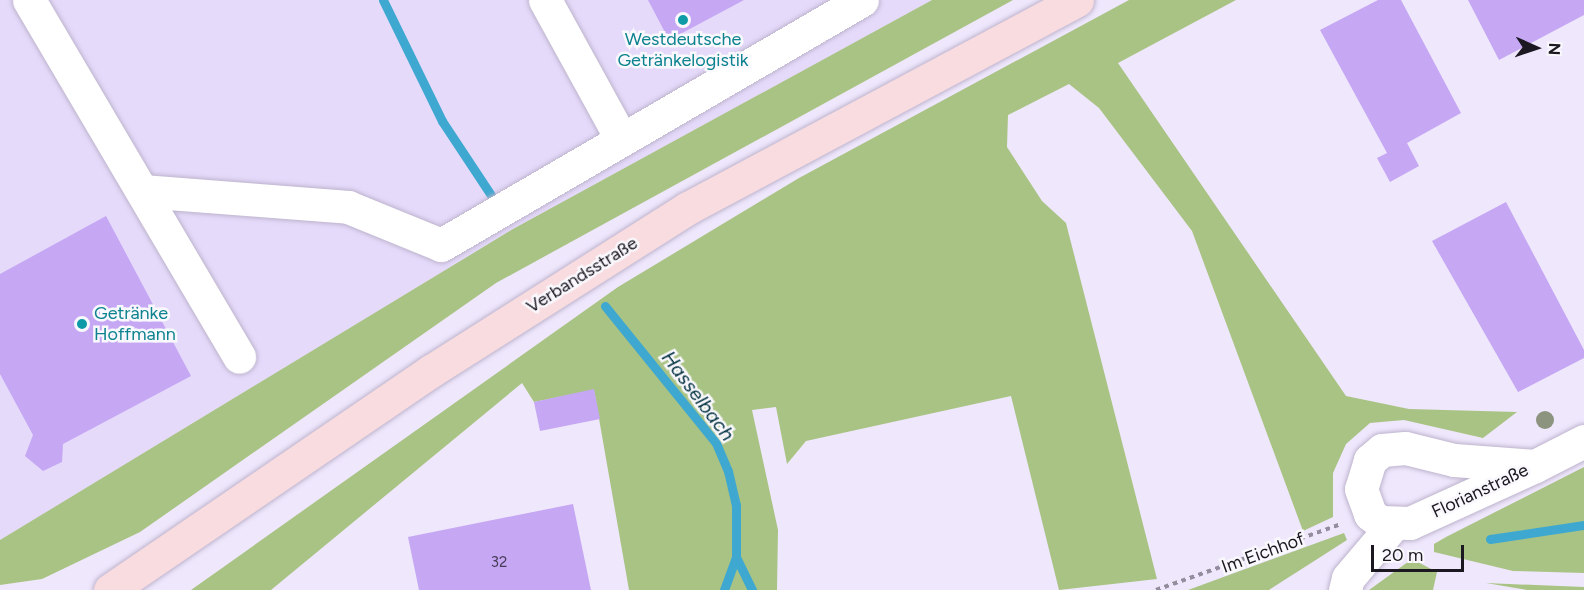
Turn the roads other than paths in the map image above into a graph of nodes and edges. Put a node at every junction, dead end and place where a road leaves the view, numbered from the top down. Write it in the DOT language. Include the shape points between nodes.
graph roads {
  1 [pos="546,0"];
  2 [pos="862,0"];
  3 [pos="1077,0"];
  4 [pos="38,2"];
  5 [pos="621,138"];
  6 [pos="142,191"];
  7 [pos="239,357"];
  8 [pos="1584,441"];
  9 [pos="1535,466"];
  10 [pos="1381,520"];
  11 [pos="111,590"];
  12 [pos="1345,590"];
  1 -- 5 [label="street"];
  2 -- 5 [label="street"];
  3 -- 11 [label="main road, Verbandsstraße" via="688,208 431,371"];
  4 -- 6 [label="street"];
  5 -- 6 [label="street" via="441,245 348,207"];
  6 -- 7 [label="street"];
  8 -- 9 [label="street, Florianstraße"];
  9 -- 10 [label="street, Florianstraße" via="1422,518"];
  9 -- 10 [label="street, Florianstraße" via="1454,460 1405,447 1382,450 1364,473 1361,489"];
  10 -- 12 [label="street" via="1378,548 1348,578"];
}
